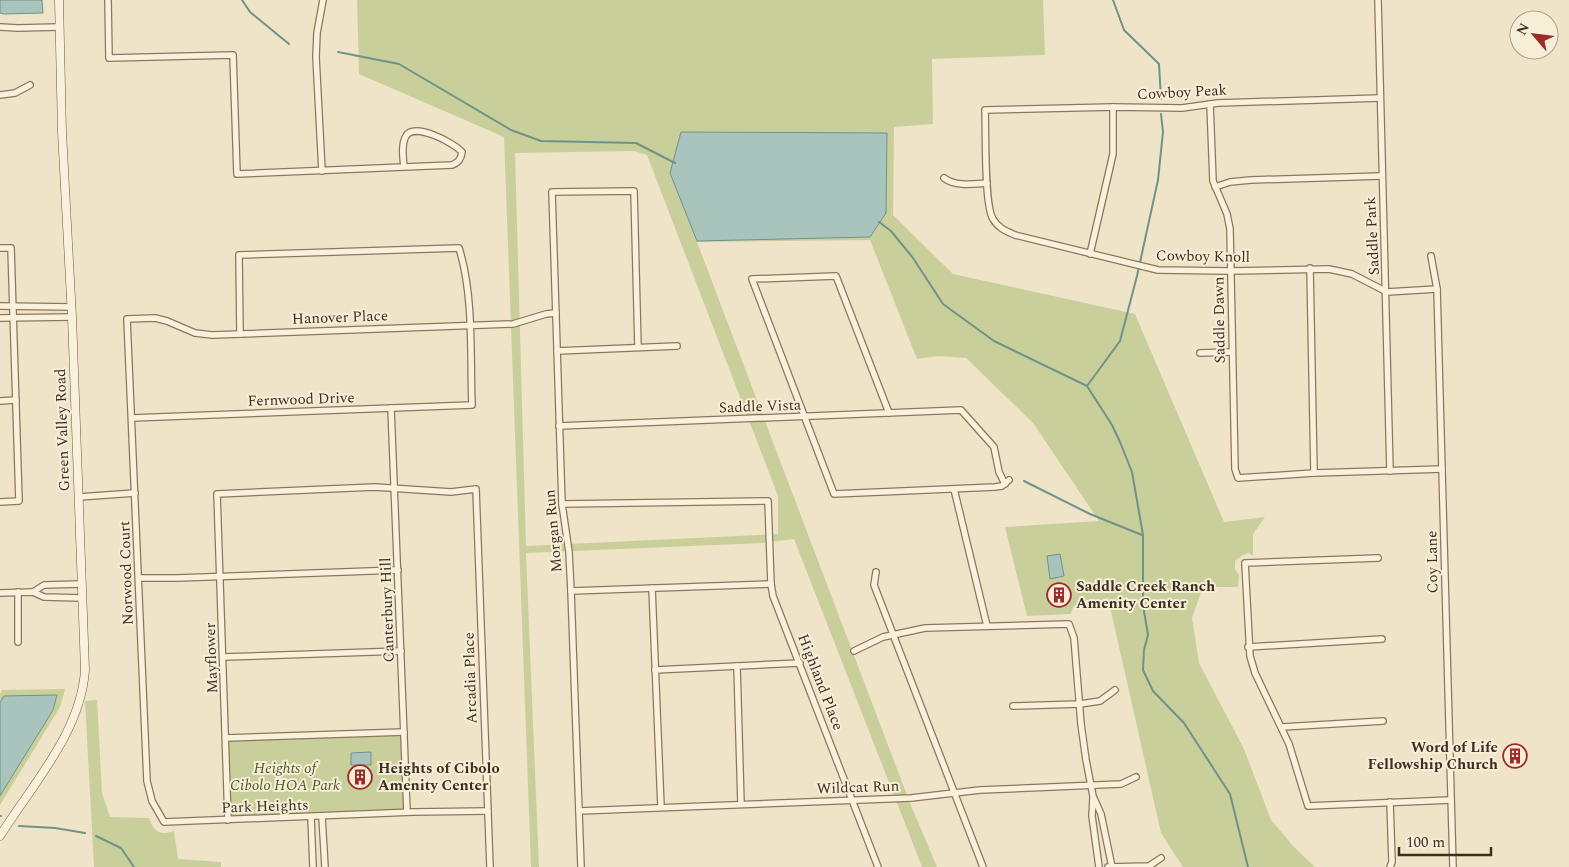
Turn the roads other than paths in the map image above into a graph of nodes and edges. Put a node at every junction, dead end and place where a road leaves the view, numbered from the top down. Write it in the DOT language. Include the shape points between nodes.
graph roads {
  1 [pos="58,0"];
  2 [pos="108,0"];
  3 [pos="323,0"];
  4 [pos="1378,0"];
  5 [pos="59,26"];
  6 [pos="0,27"];
  7 [pos="30,85"];
  8 [pos="0,95"];
  9 [pos="1380,98"];
  10 [pos="1210,104"];
  11 [pos="1113,106"];
  12 [pos="985,110"];
  13 [pos="404,167"];
  14 [pos="322,171"];
  15 [pos="1382,176"];
  16 [pos="944,178"];
  17 [pos="988,183"];
  18 [pos="1215,187"];
  19 [pos="0,248"];
  20 [pos="1090,254"];
  21 [pos="1431,256"];
  22 [pos="1310,268"];
  23 [pos="1230,271"];
  24 [pos="1437,289"];
  25 [pos="1387,292"];
  26 [pos="0,306"];
  27 [pos="12,306"];
  28 [pos="72,307"];
  29 [pos="556,313"];
  30 [pos="72,317"];
  31 [pos="0,318"];
  32 [pos="13,318"];
  33 [pos="127,319"];
  34 [pos="470,325"];
  35 [pos="240,334"];
  36 [pos="677,346"];
  37 [pos="638,348"];
  38 [pos="557,351"];
  39 [pos="1232,352"];
  40 [pos="1200,353"];
  41 [pos="16,400"];
  42 [pos="0,401"];
  43 [pos="391,408"];
  44 [pos="889,413"];
  45 [pos="805,416"];
  46 [pos="132,418"];
  47 [pos="560,426"];
  48 [pos="1442,469"];
  49 [pos="1390,471"];
  50 [pos="1314,473"];
  51 [pos="395,488"];
  52 [pos="954,489"];
  53 [pos="135,493"];
  54 [pos="78,497"];
  55 [pos="0,502"];
  56 [pos="562,504"];
  57 [pos="1378,558"];
  58 [pos="398,570"];
  59 [pos="876,572"];
  60 [pos="220,577"];
  61 [pos="139,578"];
  62 [pos="57,584"];
  63 [pos="82,584"];
  64 [pos="770,584"];
  65 [pos="652,588"];
  66 [pos="571,591"];
  67 [pos="18,592"];
  68 [pos="33,592"];
  69 [pos="0,593"];
  70 [pos="57,598"];
  71 [pos="82,598"];
  72 [pos="987,626"];
  73 [pos="893,635"];
  74 [pos="1382,639"];
  75 [pos="18,642"];
  76 [pos="1248,647"];
  77 [pos="401,651"];
  78 [pos="854,651"];
  79 [pos="223,657"];
  80 [pos="800,663"];
  81 [pos="737,666"];
  82 [pos="655,670"];
  83 [pos="1115,690"];
  84 [pos="1080,704"];
  85 [pos="1012,706"];
  86 [pos="1383,721"];
  87 [pos="1282,727"];
  88 [pos="404,732"];
  89 [pos="226,738"];
  90 [pos="1136,777"];
  91 [pos="1091,786"];
  92 [pos="955,794"];
  93 [pos="1093,796"];
  94 [pos="853,799"];
  95 [pos="1451,800"];
  96 [pos="1390,802"];
  97 [pos="741,804"];
  98 [pos="661,807"];
  99 [pos="488,811"];
  100 [pos="579,811"];
  101 [pos="407,812"];
  102 [pos="322,816"];
  103 [pos="311,817"];
  104 [pos="228,820"];
  105 [pos="164,822"];
  106 [pos="0,836"];
  107 [pos="1162,858"];
  108 [pos="313,867"];
  109 [pos="324,867"];
  110 [pos="490,867"];
  111 [pos="581,867"];
  112 [pos="878,867"];
  113 [pos="983,867"];
  114 [pos="1099,867"];
  115 [pos="1108,867"];
  116 [pos="1112,867"];
  117 [pos="1390,867"];
  118 [pos="1453,867"];
  1 -- 5 [label="street, Green Valley Road"];
  2 -- 14 [label="street" via="109,58 233,55 237,174"];
  3 -- 14 [label="street" via="316,57"];
  4 -- 9 [label="street, Saddle Park"];
  5 -- 6 [label="street"];
  5 -- 28 [label="street, Green Valley Road"];
  7 -- 8 [label="street" via="15,93"];
  9 -- 10 [label="street, Cowboy Peak"];
  9 -- 15 [label="street, Saddle Park"];
  10 -- 11 [label="street, Cowboy Peak" via="1182,108"];
  10 -- 18 [label="street, Saddle Dawn"];
  11 -- 12 [label="street, Cowboy Peak"];
  11 -- 20 [label="street" via="1113,154"];
  12 -- 17 [label="street, Cowboy Knoll"];
  13 -- 13 [label="street" via="452,165 461,158 462,152 451,143 412,130 404,141"];
  13 -- 14 [label="street"];
  15 -- 18 [label="street" via="1251,180"];
  15 -- 25 [label="street, Saddle Park"];
  16 -- 17 [label="street" via="958,184"];
  17 -- 20 [label="street, Cowboy Knoll" via="991,217 1002,229"];
  18 -- 23 [label="street, Saddle Dawn" via="1229,221"];
  19 -- 27 [label="street" via="11,248"];
  20 -- 23 [label="street, Cowboy Knoll" via="1158,270"];
  21 -- 24 [label="street, Coy Lane"];
  22 -- 23 [label="street, Cowboy Knoll"];
  22 -- 25 [label="street, Cowboy Knoll" via="1352,274"];
  22 -- 50 [label="street"];
  23 -- 39 [label="street, Saddle Dawn"];
  24 -- 25 [label="street"];
  24 -- 48 [label="street, Coy Lane"];
  25 -- 49 [label="street, Saddle Park"];
  26 -- 27 [label="street"];
  27 -- 28 [label="street"];
  27 -- 32 [label="street"];
  28 -- 30 [label="street, Green Valley Road"];
  29 -- 34 [label="street, Hanover Place" via="516,323"];
  29 -- 37 [label="street, Morgan Run" via="552,192 634,191"];
  29 -- 38 [label="street, Morgan Run"];
  30 -- 32 [label="street"];
  30 -- 54 [label="street, Green Valley Road"];
  31 -- 32 [label="street"];
  32 -- 41 [label="street"];
  33 -- 35 [label="street, Hanover Place" via="155,318 195,333"];
  33 -- 46 [label="street, Norwood Court"];
  34 -- 35 [label="street, Hanover Place"];
  34 -- 35 [label="street" via="467,275 459,248 239,255"];
  34 -- 43 [label="street, Fernwood Drive" via="472,405"];
  36 -- 37 [label="street"];
  37 -- 38 [label="street"];
  38 -- 47 [label="street, Morgan Run"];
  39 -- 40 [label="street"];
  39 -- 50 [label="street, Saddle Dawn" via="1235,469 1238,478"];
  41 -- 42 [label="street"];
  41 -- 55 [label="street" via="19,501"];
  43 -- 46 [label="street, Fernwood Drive"];
  43 -- 51 [label="street, Canterbury Hill"];
  44 -- 45 [label="street, Saddle Vista"];
  44 -- 45 [label="street" via="836,276 752,279"];
  44 -- 52 [label="street, Saddle Vista" via="961,410 994,447 999,472 1007,482 999,487"];
  45 -- 47 [label="street, Saddle Vista"];
  45 -- 52 [label="street" via="834,494"];
  46 -- 53 [label="street, Norwood Court"];
  47 -- 56 [label="street, Morgan Run"];
  48 -- 49 [label="street"];
  48 -- 95 [label="street, Coy Lane"];
  49 -- 50 [label="street"];
  51 -- 58 [label="street, Canterbury Hill"];
  51 -- 60 [label="street, Mayflower" via="217,494"];
  51 -- 99 [label="street, Arcadia Place" via="451,492 476,489"];
  52 -- 72 [label="street"];
  53 -- 54 [label="street"];
  53 -- 61 [label="street, Norwood Court"];
  54 -- 63 [label="street, Green Valley Road"];
  56 -- 64 [label="street, Highland Place" via="768,501"];
  56 -- 66 [label="street, Morgan Run"];
  57 -- 76 [label="street" via="1245,563"];
  58 -- 60 [label="street"];
  58 -- 77 [label="street, Canterbury Hill"];
  59 -- 73 [label="street" via="874,585"];
  60 -- 61 [label="street"];
  60 -- 79 [label="street, Mayflower"];
  61 -- 105 [label="street, Norwood Court" via="147,781 152,801"];
  62 -- 63 [label="street"];
  62 -- 68 [label="street" via="44,585"];
  62 -- 70 [label="street"];
  63 -- 71 [label="street, Green Valley Road"];
  64 -- 65 [label="street"];
  64 -- 80 [label="street, Highland Place"];
  65 -- 66 [label="street"];
  65 -- 82 [label="street"];
  66 -- 100 [label="street, Morgan Run"];
  67 -- 68 [label="street"];
  67 -- 69 [label="street"];
  67 -- 75 [label="street"];
  68 -- 70 [label="street" via="44,598"];
  70 -- 71 [label="street"];
  71 -- 106 [label="street, Green Valley Road" via="85,670 78,709 52,758"];
  72 -- 73 [label="street" via="925,628"];
  72 -- 84 [label="street" via="1069,624 1074,638"];
  73 -- 78 [label="street"];
  73 -- 92 [label="street"];
  74 -- 76 [label="street"];
  76 -- 87 [label="street" via="1255,673"];
  77 -- 79 [label="street"];
  77 -- 88 [label="street, Canterbury Hill"];
  79 -- 89 [label="street, Mayflower"];
  80 -- 81 [label="street"];
  80 -- 94 [label="street, Highland Place"];
  81 -- 82 [label="street"];
  81 -- 97 [label="street"];
  82 -- 98 [label="street"];
  83 -- 84 [label="street" via="1100,701"];
  84 -- 85 [label="street"];
  84 -- 91 [label="street"];
  86 -- 87 [label="street"];
  87 -- 96 [label="street" via="1308,806"];
  88 -- 89 [label="street"];
  88 -- 101 [label="street, Canterbury Hill"];
  89 -- 104 [label="street, Mayflower"];
  90 -- 91 [label="street, Wildcat Run" via="1121,784"];
  91 -- 92 [label="street, Wildcat Run" via="980,790"];
  91 -- 93 [label="street"];
  92 -- 94 [label="street, Wildcat Run"];
  92 -- 113 [label="street"];
  93 -- 114 [label="street" via="1092,816"];
  93 -- 116 [label="street" via="1101,814"];
  94 -- 97 [label="street, Wildcat Run"];
  94 -- 112 [label="street, Highland Place"];
  95 -- 96 [label="street"];
  95 -- 118 [label="street, Coy Lane"];
  96 -- 117 [label="street"];
  97 -- 98 [label="street, Wildcat Run"];
  98 -- 100 [label="street, Wildcat Run"];
  99 -- 101 [label="street, Park Heights"];
  99 -- 110 [label="street, Arcadia Place"];
  100 -- 111 [label="street, Morgan Run"];
  101 -- 102 [label="street, Park Heights"];
  102 -- 103 [label="street, Park Heights"];
  102 -- 109 [label="street"];
  103 -- 104 [label="street, Park Heights"];
  103 -- 108 [label="street"];
  104 -- 105 [label="street, Park Heights"];
  107 -- 116 [label="street" via="1149,866"];
  115 -- 116 [label="street"];
}
